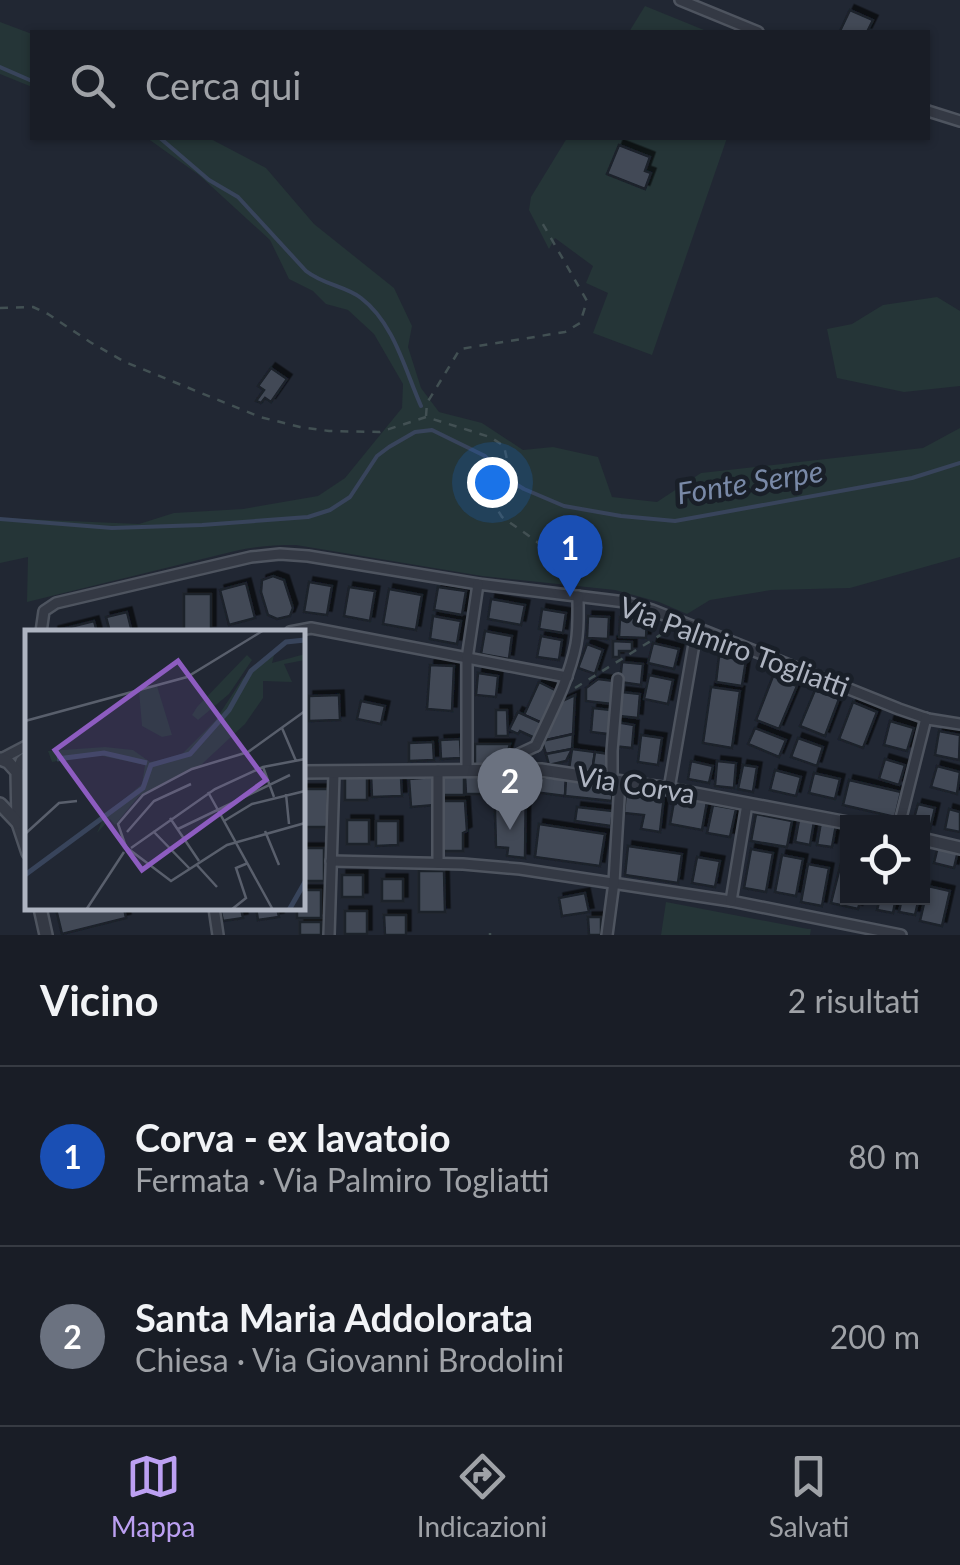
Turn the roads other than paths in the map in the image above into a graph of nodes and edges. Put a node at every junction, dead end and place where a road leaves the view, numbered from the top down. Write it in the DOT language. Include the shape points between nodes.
graph roads {
  1 [pos="680,0"];
  2 [pos="753,30"];
  3 [pos="930,112"];
  4 [pos="960,121"];
  5 [pos="478,584"];
  6 [pos="578,596"];
  7 [pos="698,629"];
  8 [pos="41,630"];
  9 [pos="300,630"];
  10 [pos="467,659"];
  11 [pos="567,677"];
  12 [pos="618,679"];
  13 [pos="926,718"];
  14 [pos="960,724"];
  15 [pos="25,746"];
  16 [pos="536,746"];
  17 [pos="25,758"];
  18 [pos="0,759"];
  19 [pos="467,769"];
  20 [pos="515,769"];
  21 [pos="438,770"];
  22 [pos="541,770"];
  23 [pos="305,772"];
  24 [pos="334,773"];
  25 [pos="616,781"];
  26 [pos="20,783"];
  27 [pos="669,788"];
  28 [pos="0,804"];
  29 [pos="747,804"];
  30 [pos="902,815"];
  31 [pos="840,821"];
  32 [pos="18,823"];
  33 [pos="930,841"];
  34 [pos="25,844"];
  35 [pos="960,848"];
  36 [pos="331,861"];
  37 [pos="438,863"];
  38 [pos="614,882"];
  39 [pos="731,902"];
  40 [pos="40,910"];
  41 [pos="214,910"];
  42 [pos="46,935"];
  43 [pos="218,935"];
  44 [pos="329,935"];
  45 [pos="607,935"];
  46 [pos="901,935"];
  1 -- 2 [label="street"];
  3 -- 4 [label="street"];
  5 -- 6 [label="street, Via Palmiro Togliatti"];
  5 -- 8 [label="street, Via Palmiro Togliatti" via="308,556 250,556 56,604 44,611"];
  5 -- 10 [label="street"];
  6 -- 7 [label="street, Via Palmiro Togliatti" via="625,602"];
  6 -- 11 [label="street" via="578,635"];
  7 -- 13 [label="street, Via Palmiro Togliatti"];
  7 -- 27 [label="street"];
  9 -- 10 [label="street"];
  10 -- 11 [label="street"];
  10 -- 19 [label="street"];
  11 -- 16 [label="street"];
  12 -- 25 [label="street"];
  13 -- 14 [label="street, Via Palmiro Togliatti"];
  13 -- 30 [label="street"];
  15 -- 18 [label="street"];
  16 -- 20 [label="street" via="519,754"];
  16 -- 22 [label="street"];
  17 -- 26 [label="street"];
  18 -- 26 [label="street"];
  19 -- 20 [label="street, Via Corva"];
  19 -- 21 [label="street, Via Corva"];
  20 -- 22 [label="street, Via Corva"];
  21 -- 24 [label="street, Via Corva"];
  21 -- 37 [label="street"];
  22 -- 25 [label="street, Via Corva"];
  23 -- 24 [label="street, Via Corva"];
  24 -- 36 [label="street"];
  25 -- 27 [label="street, Via Corva"];
  25 -- 38 [label="street"];
  26 -- 28 [label="street"];
  26 -- 32 [label="street"];
  27 -- 29 [label="street, Via Corva"];
  28 -- 32 [label="street"];
  29 -- 31 [label="street, Via Corva"];
  29 -- 39 [label="street"];
  32 -- 34 [label="street"];
  33 -- 35 [label="street"];
  36 -- 37 [label="street"];
  36 -- 44 [label="street"];
  37 -- 38 [label="street"];
  38 -- 39 [label="street"];
  38 -- 45 [label="street"];
  39 -- 46 [label="street"];
  40 -- 42 [label="street"];
  41 -- 43 [label="street"];
}
